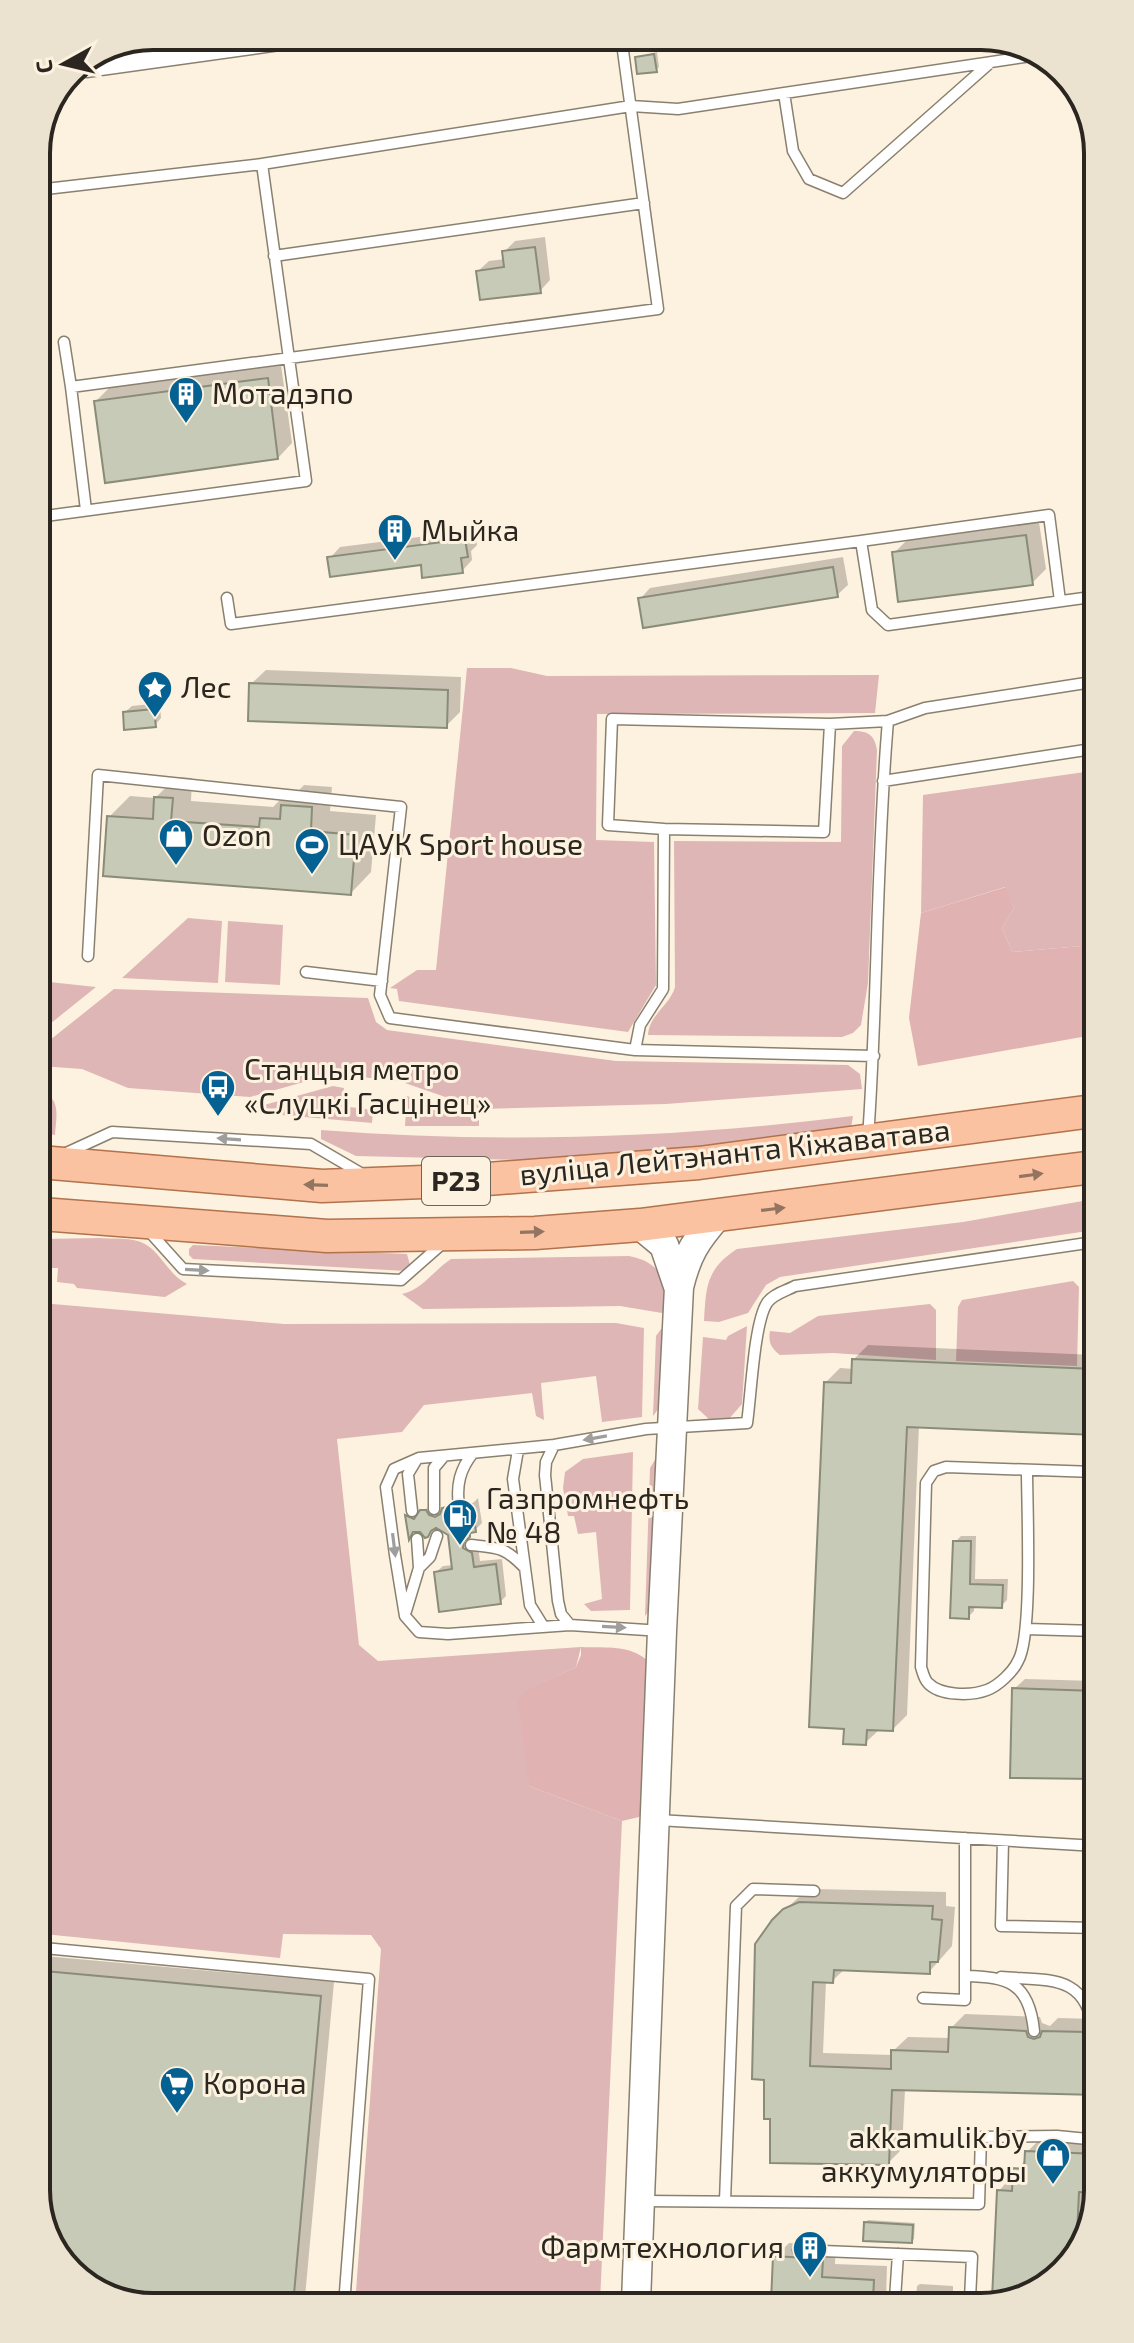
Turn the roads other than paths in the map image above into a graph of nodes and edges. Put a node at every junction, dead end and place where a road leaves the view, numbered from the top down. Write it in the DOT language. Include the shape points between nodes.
graph roads {
  1 [pos="180,50"];
  2 [pos="623,50"];
  3 [pos="1020,58"];
  4 [pos="111,60"];
  5 [pos="991,62"];
  6 [pos="784,93"];
  7 [pos="631,106"];
  8 [pos="262,164"];
  9 [pos="50,188"];
  10 [pos="644,203"];
  11 [pos="274,256"];
  12 [pos="64,342"];
  13 [pos="289,357"];
  14 [pos="71,387"];
  15 [pos="86,510"];
  16 [pos="50,515"];
  17 [pos="861,541"];
  18 [pos="227,598"];
  19 [pos="1084,598"];
  20 [pos="1060,601"];
  21 [pos="1084,683"];
  22 [pos="888,721"];
  23 [pos="830,724"];
  24 [pos="1084,750"];
  25 [pos="883,781"];
  26 [pos="664,829"];
  27 [pos="88,956"];
  28 [pos="306,972"];
  29 [pos="382,981"];
  30 [pos="635,1050"];
  31 [pos="874,1056"];
  32 [pos="1084,1112"];
  33 [pos="868,1142"];
  34 [pos="50,1163"];
  35 [pos="1084,1168"];
  36 [pos="50,1215"];
  37 [pos="718,1215"];
  38 [pos="141,1222"];
  39 [pos="640,1225"];
  40 [pos="454,1234"];
  41 [pos="1084,1243"];
  42 [pos="679,1287"];
  43 [pos="672,1428"];
  44 [pos="554,1445"];
  45 [pos="518,1450"];
  46 [pos="473,1453"];
  47 [pos="444,1456"];
  48 [pos="419,1458"];
  49 [pos="1027,1471"];
  50 [pos="1084,1472"];
  51 [pos="459,1506"];
  52 [pos="434,1509"];
  53 [pos="412,1511"];
  54 [pos="437,1536"];
  55 [pos="417,1539"];
  56 [pos="471,1545"];
  57 [pos="419,1568"];
  58 [pos="525,1568"];
  59 [pos="405,1616"];
  60 [pos="570,1625"];
  61 [pos="543,1626"];
  62 [pos="1026,1629"];
  63 [pos="662,1631"];
  64 [pos="1084,1631"];
  65 [pos="656,1820"];
  66 [pos="965,1838"];
  67 [pos="1003,1841"];
  68 [pos="1084,1845"];
  69 [pos="814,1891"];
  70 [pos="1084,1928"];
  71 [pos="50,1949"];
  72 [pos="965,1976"];
  73 [pos="1001,1977"];
  74 [pos="923,1998"];
  75 [pos="1084,2001"];
  76 [pos="1034,2031"];
  77 [pos="1084,2139"];
  78 [pos="640,2201"];
  79 [pos="725,2201"];
  80 [pos="798,2250"];
  81 [pos="898,2254"];
  82 [pos="345,2293"];
  83 [pos="636,2293"];
  84 [pos="895,2293"];
  85 [pos="970,2293"];
  1 -- 4 [label="street"];
  2 -- 7 [label="lane"];
  3 -- 5 [label="lane"];
  5 -- 6 [label="lane"];
  5 -- 6 [label="lane" via="843,193 809,179 793,151"];
  6 -- 7 [label="lane" via="678,109"];
  7 -- 8 [label="lane"];
  7 -- 10 [label="lane"];
  8 -- 9 [label="lane"];
  8 -- 11 [label="lane"];
  10 -- 11 [label="lane"];
  10 -- 13 [label="lane" via="658,309"];
  11 -- 13 [label="lane"];
  12 -- 14 [label="lane"];
  13 -- 14 [label="lane"];
  13 -- 15 [label="lane" via="306,481"];
  14 -- 15 [label="lane"];
  15 -- 16 [label="lane"];
  17 -- 18 [label="lane" via="231,624"];
  17 -- 20 [label="lane" via="872,610 888,625"];
  17 -- 20 [label="lane" via="1049,515"];
  19 -- 20 [label="lane"];
  21 -- 22 [label="lane" via="925,708"];
  22 -- 23 [label="lane"];
  22 -- 25 [label="lane"];
  23 -- 26 [label="lane" via="824,832"];
  23 -- 26 [label="lane" via="612,719 608,825"];
  24 -- 25 [label="lane"];
  25 -- 31 [label="lane"];
  26 -- 30 [label="lane" via="663,989 640,1025"];
  27 -- 29 [label="lane" via="98,775 401,807"];
  28 -- 29 [label="lane"];
  29 -- 30 [label="lane" via="380,995 390,1018"];
  30 -- 31 [label="lane"];
  31 -- 33 [label="lane"];
  32 -- 33 [label="main road, вуліца Лейтэнанта Кіжаватава / Р23"];
  33 -- 34 [label="main road, вуліца Лейтэнанта Кіжаватава / Р23, one-way" via="603,1171 322,1186"];
  37 -- 35 [label="main road, вуліца Лейтэнанта Кіжаватава / Р23, one-way"];
  36 -- 38 [label="main road, вуліца Лейтэнанта Кіжаватава / Р23"];
  37 -- 39 [label="main road, вуліца Лейтэнанта Кіжаватава / Р23"];
  37 -- 42 [label="street" via="694,1242"];
  38 -- 40 [label="main road, вуліца Лейтэнанта Кіжаватава / Р23" via="327,1236"];
  38 -- 40 [label="lane, one-way" via="183,1269 401,1280"];
  40 -- 39 [label="main road, вуліца Лейтэнанта Кіжаватава / Р23, one-way"];
  39 -- 42 [label="street" via="664,1245"];
  41 -- 43 [label="lane" via="795,1286 767,1303 747,1423"];
  42 -- 43 [label="street"];
  43 -- 44 [label="lane, one-way"];
  43 -- 63 [label="street"];
  44 -- 45 [label="lane"];
  44 -- 60 [label="lane" via="545,1475 558,1601"];
  45 -- 46 [label="lane"];
  45 -- 58 [label="lane" via="513,1479"];
  46 -- 47 [label="lane"];
  46 -- 51 [label="lane" via="461,1468"];
  47 -- 48 [label="lane"];
  47 -- 52 [label="lane" via="434,1468"];
  48 -- 53 [label="lane" via="408,1474"];
  48 -- 59 [label="lane, one-way" via="394,1469 386,1487"];
  49 -- 50 [label="lane"];
  49 -- 62 [label="lane"];
  49 -- 62 [label="lane" via="946,1467 934,1471 926,1483 921,1667 925,1682 938,1691 987,1690 1019,1660"];
  54 -- 57 [label="lane" via="430,1557"];
  55 -- 57 [label="lane"];
  56 -- 58 [label="lane" via="509,1551"];
  57 -- 59 [label="lane"];
  58 -- 61 [label="lane" via="530,1605"];
  59 -- 61 [label="lane" via="419,1632"];
  60 -- 61 [label="lane"];
  60 -- 63 [label="lane, one-way"];
  62 -- 64 [label="lane"];
  63 -- 65 [label="street"];
  65 -- 66 [label="lane"];
  65 -- 78 [label="street"];
  66 -- 67 [label="lane"];
  66 -- 72 [label="lane"];
  67 -- 68 [label="lane"];
  67 -- 70 [label="lane" via="1001,1926"];
  69 -- 79 [label="lane" via="753,1889 736,1906"];
  71 -- 82 [label="lane" via="369,1979"];
  72 -- 73 [label="lane"];
  72 -- 74 [label="lane" via="965,2000"];
  73 -- 75 [label="lane" via="1062,1982"];
  73 -- 76 [label="lane" via="1026,2000"];
  77 -- 79 [label="lane" via="981,2137 979,2204"];
  78 -- 79 [label="lane"];
  78 -- 83 [label="street"];
  80 -- 81 [label="lane"];
  81 -- 84 [label="lane"];
  81 -- 85 [label="lane" via="972,2257"];
}
